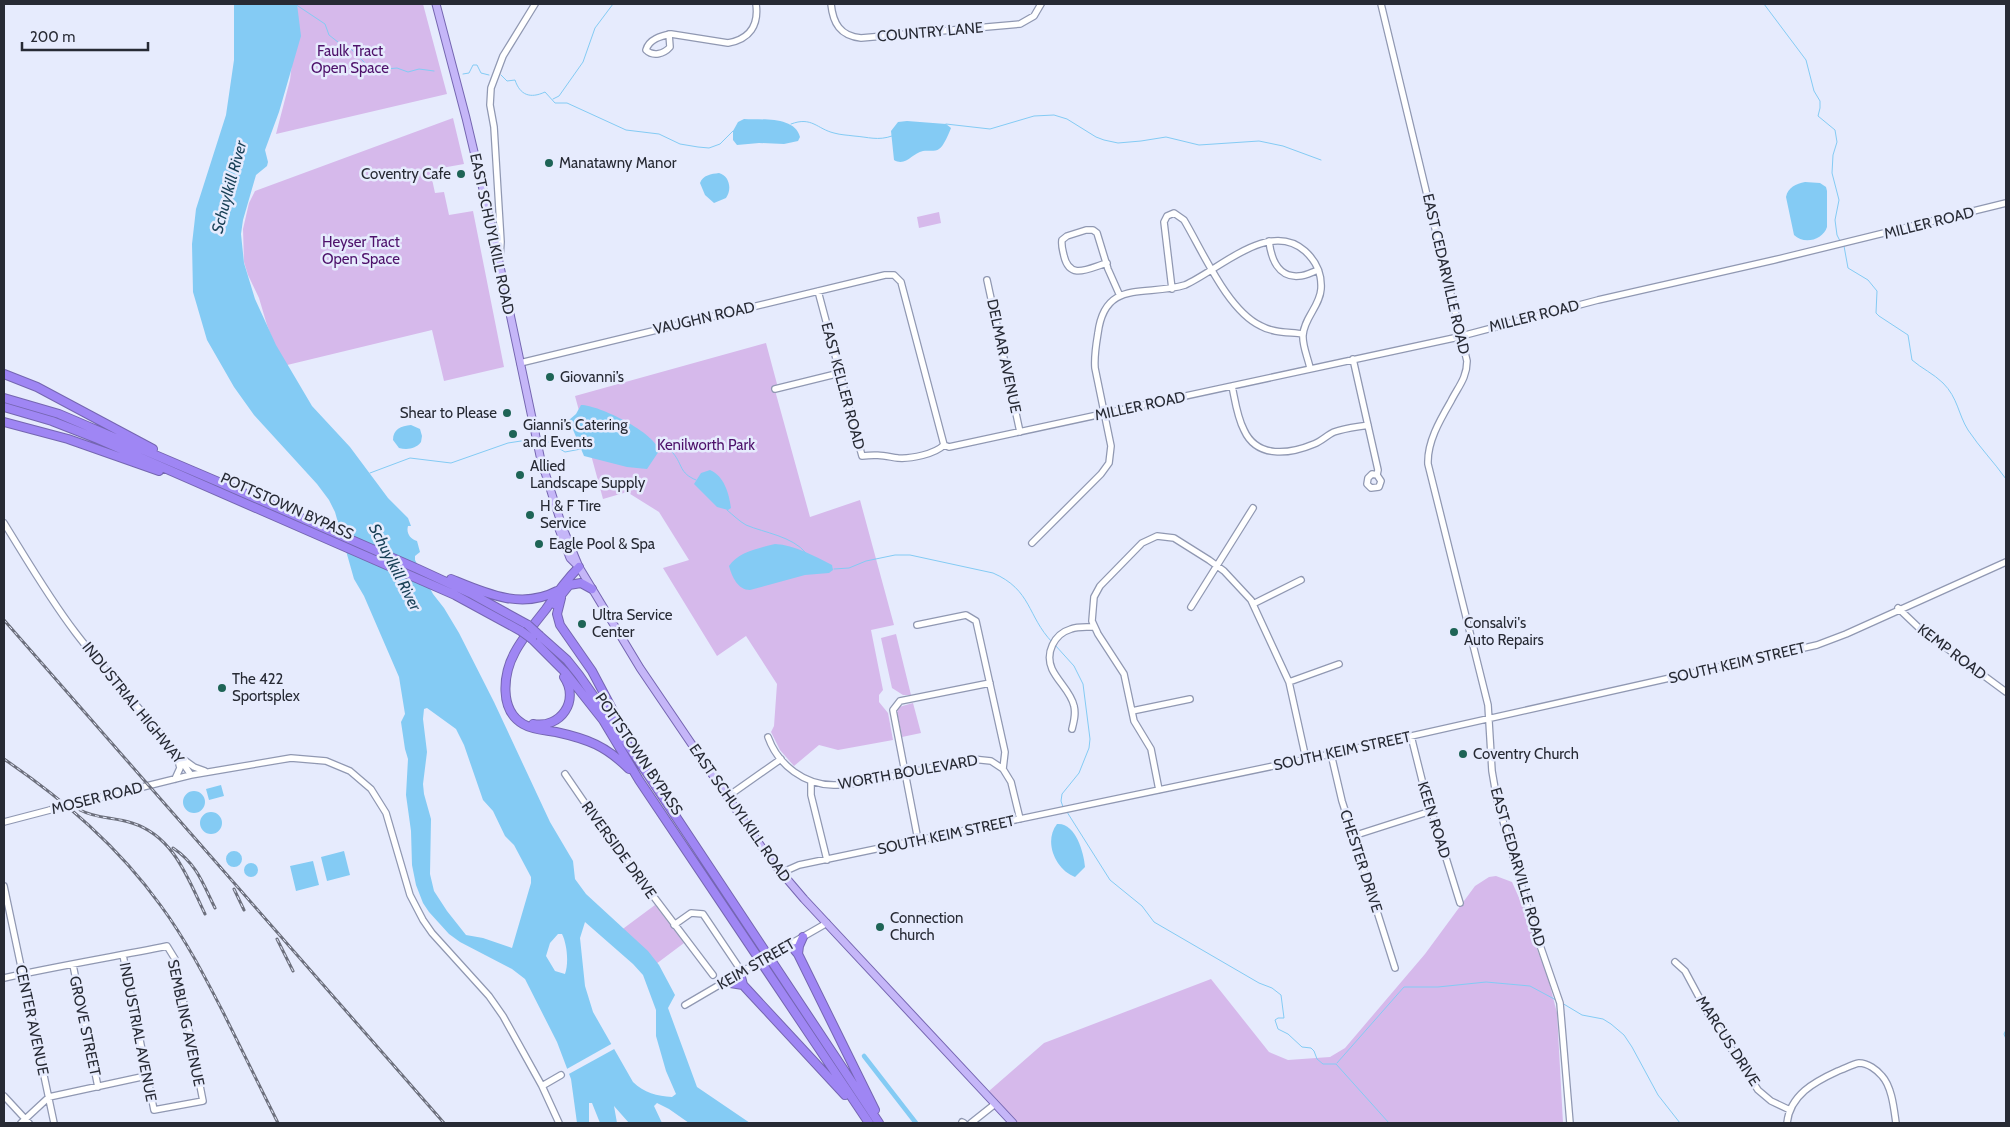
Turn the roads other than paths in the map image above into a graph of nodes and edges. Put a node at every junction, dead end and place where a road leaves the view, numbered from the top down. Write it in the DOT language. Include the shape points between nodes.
graph roads {
  1 [pos="436,4"];
  2 [pos="535,4"];
  3 [pos="756,4"];
  4 [pos="831,4"];
  5 [pos="1040,4"];
  6 [pos="1381,4"];
  7 [pos="669,34"];
  8 [pos="2006,204"];
  9 [pos="1269,241"];
  10 [pos="1107,263"];
  11 [pos="499,264"];
  12 [pos="1213,270"];
  13 [pos="1318,270"];
  14 [pos="987,280"];
  15 [pos="1172,289"];
  16 [pos="818,291"];
  17 [pos="1120,296"];
  18 [pos="1303,334"];
  19 [pos="1462,335"];
  20 [pos="1353,359"];
  21 [pos="520,363"];
  22 [pos="1310,368"];
  23 [pos="840,373"];
  24 [pos="4,374"];
  25 [pos="1232,386"];
  26 [pos="774,389"];
  27 [pos="4,398"];
  28 [pos="4,407"];
  29 [pos="1104,414"];
  30 [pos="4,422"];
  31 [pos="1368,425"];
  32 [pos="1020,432"];
  33 [pos="944,445"];
  34 [pos="187,468"];
  35 [pos="1377,475"];
  36 [pos="225,494"];
  37 [pos="1252,508"];
  38 [pos="4,523"];
  39 [pos="1032,543"];
  40 [pos="2006,562"];
  41 [pos="1217,565"];
  42 [pos="579,567"];
  43 [pos="1301,580"];
  44 [pos="450,581"];
  45 [pos="569,585"];
  46 [pos="592,589"];
  47 [pos="560,593"];
  48 [pos="1253,604"];
  49 [pos="1191,607"];
  50 [pos="1898,609"];
  51 [pos="917,625"];
  52 [pos="1094,628"];
  53 [pos="532,639"];
  54 [pos="1340,664"];
  55 [pos="1289,682"];
  56 [pos="990,683"];
  57 [pos="2006,692"];
  58 [pos="1190,699"];
  59 [pos="1132,711"];
  60 [pos="1490,718"];
  61 [pos="1072,729"];
  62 [pos="1410,736"];
  63 [pos="768,737"];
  64 [pos="173,749"];
  65 [pos="1330,754"];
  66 [pos="781,759"];
  67 [pos="1306,759"];
  68 [pos="639,762"];
  69 [pos="1003,769"];
  70 [pos="208,771"];
  71 [pos="191,774"];
  72 [pos="565,774"];
  73 [pos="905,774"];
  74 [pos="175,779"];
  75 [pos="639,780"];
  76 [pos="811,781"];
  77 [pos="1159,790"];
  78 [pos="727,797"];
  79 [pos="1431,811"];
  80 [pos="1020,819"];
  81 [pos="4,822"];
  82 [pos="1353,836"];
  83 [pos="918,840"];
  84 [pos="827,860"];
  85 [pos="781,873"];
  86 [pos="4,886"];
  87 [pos="1460,903"];
  88 [pos="827,923"];
  89 [pos="674,925"];
  90 [pos="803,937"];
  91 [pos="787,946"];
  92 [pos="123,954"];
  93 [pos="798,954"];
  94 [pos="1675,962"];
  95 [pos="72,965"];
  96 [pos="1395,968"];
  97 [pos="741,972"];
  98 [pos="21,974"];
  99 [pos="712,975"];
  100 [pos="4,978"];
  101 [pos="724,982"];
  102 [pos="743,985"];
  103 [pos="685,1004"];
  104 [pos="146,1076"];
  105 [pos="560,1076"];
  106 [pos="542,1086"];
  107 [pos="98,1087"];
  108 [pos="4,1096"];
  109 [pos="49,1097"];
  110 [pos="995,1104"];
  111 [pos="154,1110"];
  112 [pos="1790,1110"];
  113 [pos="25,1122"];
  114 [pos="54,1123"];
  115 [pos="559,1123"];
  116 [pos="868,1123"];
  117 [pos="880,1123"];
  118 [pos="971,1123"];
  119 [pos="1013,1123"];
  120 [pos="1570,1123"];
  121 [pos="1787,1123"];
  122 [pos="1896,1123"];
  1 -- 11 [label="main road, EAST SCHUYLKILL ROAD"];
  2 -- 11 [label="street" via="503,56 493,79 490,105 501,242"];
  3 -- 7 [label="street" via="755,25 737,41 728,43"];
  4 -- 5 [label="street, COUNTRY LANE" via="833,18 840,29 849,36 861,38 1020,24 1034,16"];
  6 -- 19 [label="street, EAST CEDARVILLE ROAD"];
  8 -- 19 [label="street, MILLER ROAD"];
  9 -- 12 [label="street"];
  9 -- 13 [label="street" via="1281,240 1299,246 1312,258"];
  9 -- 13 [label="street" via="1272,260 1287,274 1299,277"];
  10 -- 10 [label="street" via="1096,231 1086,230 1062,240 1067,265 1072,270"];
  10 -- 17 [label="street"];
  11 -- 21 [label="main road, EAST SCHUYLKILL ROAD"];
  12 -- 15 [label="street"];
  12 -- 15 [label="street" via="1184,220 1177,214 1170,214 1164,222"];
  12 -- 18 [label="street" via="1232,303 1246,318 1269,330"];
  13 -- 18 [label="street" via="1320,297"];
  14 -- 32 [label="street, DELMAR AVENUE"];
  15 -- 17 [label="street"];
  16 -- 21 [label="street, VAUGHN ROAD"];
  16 -- 23 [label="street, EAST KELLER ROAD"];
  16 -- 33 [label="street, VAUGHN ROAD" via="888,274 902,282"];
  17 -- 29 [label="street" via="1102,312 1098,328 1094,363"];
  18 -- 22 [label="street"];
  19 -- 20 [label="street, MILLER ROAD"];
  19 -- 60 [label="street, EAST CEDARVILLE ROAD" via="1466,375 1431,444 1428,464"];
  20 -- 22 [label="street, MILLER ROAD"];
  20 -- 31 [label="street"];
  21 -- 42 [label="main road, EAST SCHUYLKILL ROAD" via="548,494 562,541 573,563"];
  22 -- 25 [label="street, MILLER ROAD"];
  23 -- 26 [label="street"];
  23 -- 33 [label="street, EAST KELLER ROAD" via="862,456 881,454 904,458 938,450"];
  24 -- 34 [label="highway" via="37,387"];
  25 -- 29 [label="street, MILLER ROAD"];
  25 -- 31 [label="street" via="1244,432 1252,442 1266,450 1283,453 1314,444 1336,432"];
  27 -- 34 [label="highway, POTTSTOWN BYPASS" via="59,414"];
  28 -- 36 [label="highway, POTTSTOWN BYPASS" via="74,429"];
  29 -- 32 [label="street, MILLER ROAD"];
  29 -- 39 [label="street" via="1111,446 1109,463"];
  30 -- 36 [label="highway" via="68,439"];
  31 -- 35 [label="street"];
  32 -- 33 [label="street, MILLER ROAD" via="950,447"];
  34 -- 44 [label="highway, POTTSTOWN BYPASS"];
  36 -- 53 [label="highway, POTTSTOWN BYPASS, bridge" via="456,595"];
  37 -- 41 [label="street"];
  38 -- 64 [label="street, INDUSTRIAL HIGHWAY" via="57,608"];
  40 -- 50 [label="street, SOUTH KEIM STREET"];
  41 -- 48 [label="street"];
  41 -- 49 [label="street"];
  41 -- 52 [label="street" via="1174,538 1157,536 1147,539 1096,591 1092,611"];
  42 -- 45 [label="highway"];
  42 -- 46 [label="main road, EAST SCHUYLKILL ROAD"];
  42 -- 47 [label="highway"];
  43 -- 48 [label="street"];
  44 -- 47 [label="highway" via="513,599 536,599"];
  44 -- 68 [label="highway, POTTSTOWN BYPASS, bridge" via="528,625 567,660"];
  45 -- 46 [label="highway" via="581,583"];
  45 -- 47 [label="highway"];
  46 -- 78 [label="main road, EAST SCHUYLKILL ROAD" via="640,668"];
  47 -- 53 [label="highway" via="521,648 510,679 510,700 516,713 529,723 543,725 564,713 570,702 570,692 562,675"];
  47 -- 68 [label="highway" via="557,614 560,626 602,688"];
  47 -- 75 [label="highway" via="513,656 506,683 508,706 514,717 527,726 575,736 601,746"];
  48 -- 55 [label="street"];
  50 -- 57 [label="street, KEMP ROAD"];
  50 -- 60 [label="street, SOUTH KEIM STREET" via="1817,645"];
  51 -- 56 [label="street" via="966,614 976,621"];
  52 -- 59 [label="street" via="1124,674"];
  52 -- 61 [label="street" via="1072,628 1061,634 1050,653 1050,664 1075,707"];
  53 -- 75 [label="highway, POTTSTOWN BYPASS" via="565,672 603,720"];
  54 -- 55 [label="street"];
  55 -- 67 [label="street"];
  56 -- 69 [label="street" via="1005,752"];
  56 -- 73 [label="street" via="900,701 893,710"];
  58 -- 59 [label="street"];
  59 -- 77 [label="street" via="1137,727 1151,750"];
  60 -- 62 [label="street, SOUTH KEIM STREET"];
  60 -- 120 [label="street, EAST CEDARVILLE ROAD" via="1492,771 1497,800 1532,922 1560,1003"];
  62 -- 65 [label="street, SOUTH KEIM STREET"];
  62 -- 79 [label="street, KEEN ROAD"];
  63 -- 66 [label="street"];
  64 -- 70 [label="street" via="194,767"];
  64 -- 71 [label="street, INDUSTRIAL HIGHWAY"];
  64 -- 74 [label="street" via="180,768"];
  65 -- 67 [label="street, SOUTH KEIM STREET"];
  65 -- 82 [label="street, CHESTER DRIVE"];
  66 -- 76 [label="street"];
  66 -- 78 [label="street"];
  67 -- 77 [label="street, SOUTH KEIM STREET"];
  68 -- 117 [label="highway, POTTSTOWN BYPASS"];
  69 -- 73 [label="street, WORTH BOULEVARD" via="991,761 978,759"];
  69 -- 80 [label="street" via="1011,782"];
  70 -- 71 [label="street, INDUSTRIAL HIGHWAY"];
  70 -- 106 [label="street, INDUSTRIAL HIGHWAY" via="291,758 313,759 350,771 371,789 386,813 410,896 419,913 432,933 489,996"];
  71 -- 74 [label="street, MOSER ROAD"];
  72 -- 89 [label="street, RIVERSIDE DRIVE"];
  73 -- 76 [label="street, WORTH BOULEVARD" via="843,785"];
  73 -- 83 [label="street"];
  74 -- 81 [label="street, MOSER ROAD, bridge"];
  75 -- 116 [label="highway, POTTSTOWN BYPASS"];
  76 -- 84 [label="street" via="811,795"];
  77 -- 80 [label="street, SOUTH KEIM STREET"];
  78 -- 85 [label="main road, EAST SCHUYLKILL ROAD"];
  79 -- 82 [label="street"];
  79 -- 87 [label="street, KEEN ROAD"];
  80 -- 83 [label="street, SOUTH KEIM STREET"];
  82 -- 96 [label="street, CHESTER DRIVE"];
  83 -- 84 [label="street, SOUTH KEIM STREET"];
  84 -- 85 [label="street, SOUTH KEIM STREET" via="793,867"];
  85 -- 88 [label="main road, EAST SCHUYLKILL ROAD"];
  86 -- 98 [label="street, CENTER AVENUE"];
  88 -- 90 [label="street, KEIM STREET"];
  88 -- 110 [label="main road, EAST SCHUYLKILL ROAD"];
  89 -- 97 [label="street" via="691,913 703,914"];
  89 -- 99 [label="street, RIVERSIDE DRIVE"];
  90 -- 91 [label="street, KEIM STREET"];
  90 -- 93 [label="highway"];
  91 -- 93 [label="highway"];
  91 -- 97 [label="street, KEIM STREET, bridge"];
  92 -- 95 [label="street"];
  92 -- 104 [label="street, INDUSTRIAL AVENUE"];
  92 -- 111 [label="street, SEMBLING AVENUE" via="167,946 175,959 202,1101"];
  93 -- 117 [label="highway"];
  94 -- 112 [label="street, MARCUS DRIVE" via="1685,971 1758,1090 1771,1102"];
  95 -- 98 [label="street"];
  95 -- 107 [label="street, GROVE STREET"];
  97 -- 101 [label="street, KEIM STREET"];
  97 -- 102 [label="highway"];
  98 -- 100 [label="street"];
  98 -- 109 [label="street, CENTER AVENUE"];
  101 -- 102 [label="highway"];
  101 -- 103 [label="street, KEIM STREET"];
  102 -- 116 [label="highway" via="840,1088"];
  104 -- 107 [label="street"];
  104 -- 111 [label="street, INDUSTRIAL AVENUE"];
  105 -- 106 [label="street"];
  106 -- 115 [label="street, INDUSTRIAL HIGHWAY"];
  107 -- 109 [label="street"];
  108 -- 113 [label="street"];
  109 -- 113 [label="street"];
  109 -- 114 [label="street, CENTER AVENUE"];
  110 -- 118 [label="street"];
  110 -- 119 [label="main road, EAST SCHUYLKILL ROAD"];
  112 -- 121 [label="street"];
  112 -- 122 [label="street" via="1806,1089 1858,1063 1872,1067 1883,1076"];
}
